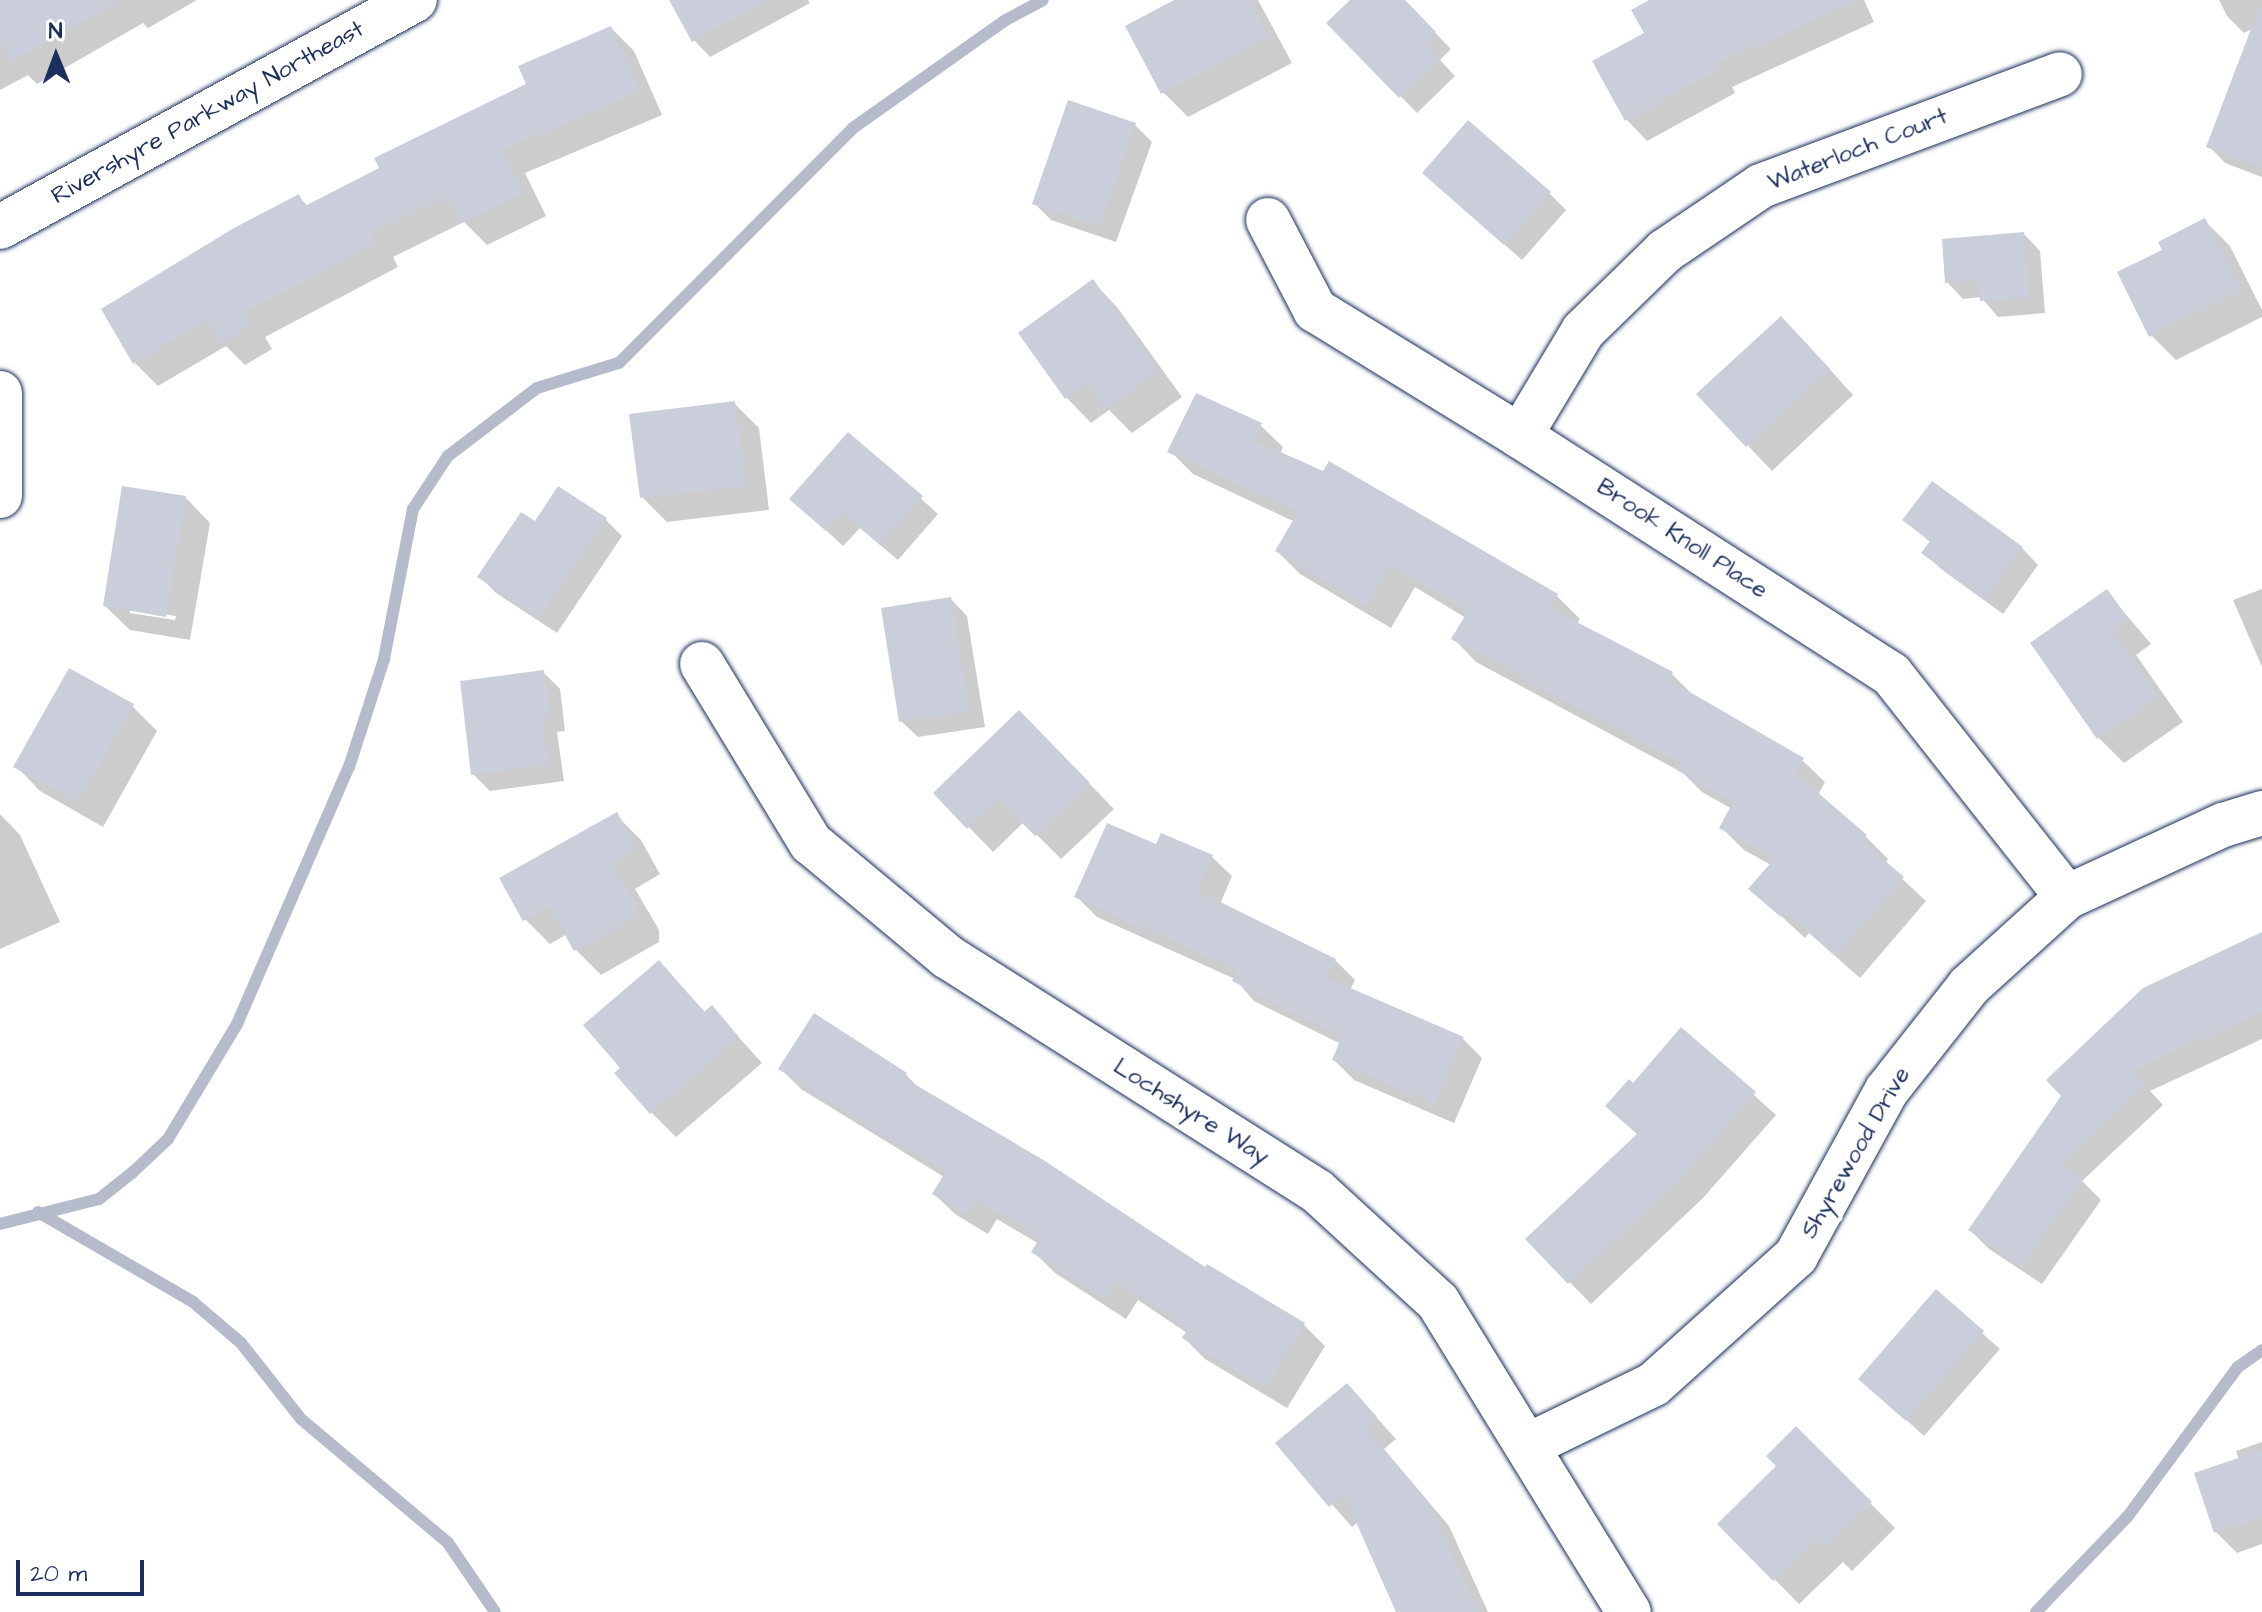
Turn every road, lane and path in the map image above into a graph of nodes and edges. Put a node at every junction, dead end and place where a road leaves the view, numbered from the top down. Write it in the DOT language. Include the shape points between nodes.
graph roads {
  1 [pos="415,0"];
  2 [pos="2060,74"];
  3 [pos="1268,220"];
  4 [pos="0,227"];
  5 [pos="0,393"];
  6 [pos="1520,436"];
  7 [pos="0,496"];
  8 [pos="702,664"];
  9 [pos="2262,813"];
  10 [pos="2067,897"];
  11 [pos="1527,1446"];
  12 [pos="1629,1612"];
  1 -- 4 [label="street, Rivershyre Parkway Northeast"];
  2 -- 6 [label="street, Waterloch Court" via="1749,194 1665,251 1583,331"];
  3 -- 6 [label="street, Brook Knoll Place" via="1315,310"];
  5 -- 7 [label="street"];
  6 -- 10 [label="street, Brook Knoll Place" via="1891,674"];
  8 -- 11 [label="street, Lochshyre Way" via="811,843 948,957 1317,1191 1438,1302"];
  9 -- 10 [label="street, Shyrewood Drive" via="2223,825"];
  10 -- 11 [label="street, Shyrewood Drive" via="1969,986 1887,1090 1796,1256 1654,1384"];
  11 -- 12 [label="street, Lochshyre Way"];
}
